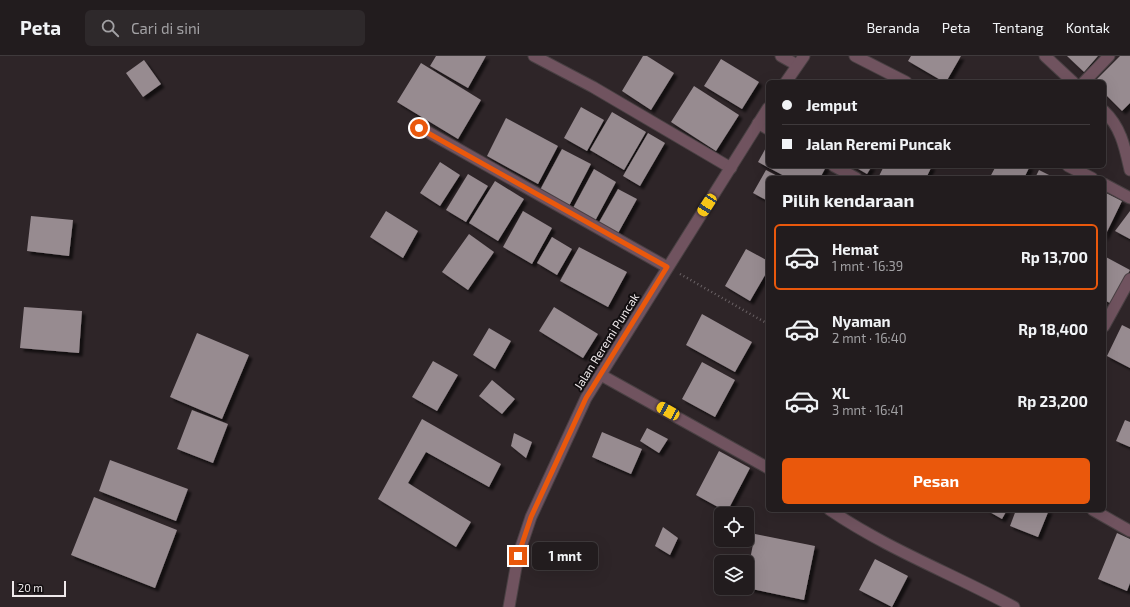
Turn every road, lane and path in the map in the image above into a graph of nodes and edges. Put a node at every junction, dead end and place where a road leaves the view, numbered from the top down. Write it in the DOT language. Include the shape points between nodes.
graph roads {
  1 [pos="534,56"];
  2 [pos="781,56"];
  3 [pos="804,56"];
  4 [pos="855,56"];
  5 [pos="1045,56"];
  6 [pos="1109,56"];
  7 [pos="797,65"];
  8 [pos="787,80"];
  9 [pos="902,80"];
  10 [pos="1071,80"];
  11 [pos="1086,80"];
  12 [pos="766,111"];
  13 [pos="1106,113"];
  14 [pos="758,123"];
  15 [pos="419,128"];
  16 [pos="766,128"];
  17 [pos="731,168"];
  18 [pos="838,168"];
  19 [pos="1072,168"];
  20 [pos="1130,170"];
  21 [pos="852,176"];
  22 [pos="1088,176"];
  23 [pos="1106,185"];
  24 [pos="1130,198"];
  25 [pos="667,267"];
  26 [pos="1130,279"];
  27 [pos="1106,322"];
  28 [pos="766,323"];
  29 [pos="601,374"];
  30 [pos="766,467"];
  31 [pos="833,512"];
  32 [pos="1097,512"];
  33 [pos="1130,531"];
  34 [pos="509,607"];
  35 [pos="1014,607"];
  1 -- 17 [label="street" via="593,87"];
  2 -- 7 [label="street"];
  3 -- 7 [label="street"];
  4 -- 9 [label="street"];
  5 -- 10 [label="street"];
  6 -- 11 [label="street"];
  7 -- 8 [label="street"];
  12 -- 14 [label="street, Jalan Reremi Puncak"];
  13 -- 20 [label="street" via="1116,124 1122,138"];
  14 -- 16 [label="street"];
  14 -- 17 [label="street, Jalan Reremi Puncak"];
  15 -- 25 [label="street"];
  17 -- 25 [label="street, Jalan Reremi Puncak"];
  18 -- 21 [label="street"];
  19 -- 22 [label="street"];
  23 -- 24 [label="street"];
  25 -- 28 [label="path"];
  25 -- 29 [label="street, Jalan Reremi Puncak"];
  26 -- 27 [label="street"];
  29 -- 30 [label="street"];
  29 -- 34 [label="street, Jalan Reremi Puncak" via="586,398 531,517 518,556"];
  31 -- 35 [label="street" via="886,544"];
  32 -- 33 [label="street"];
}
